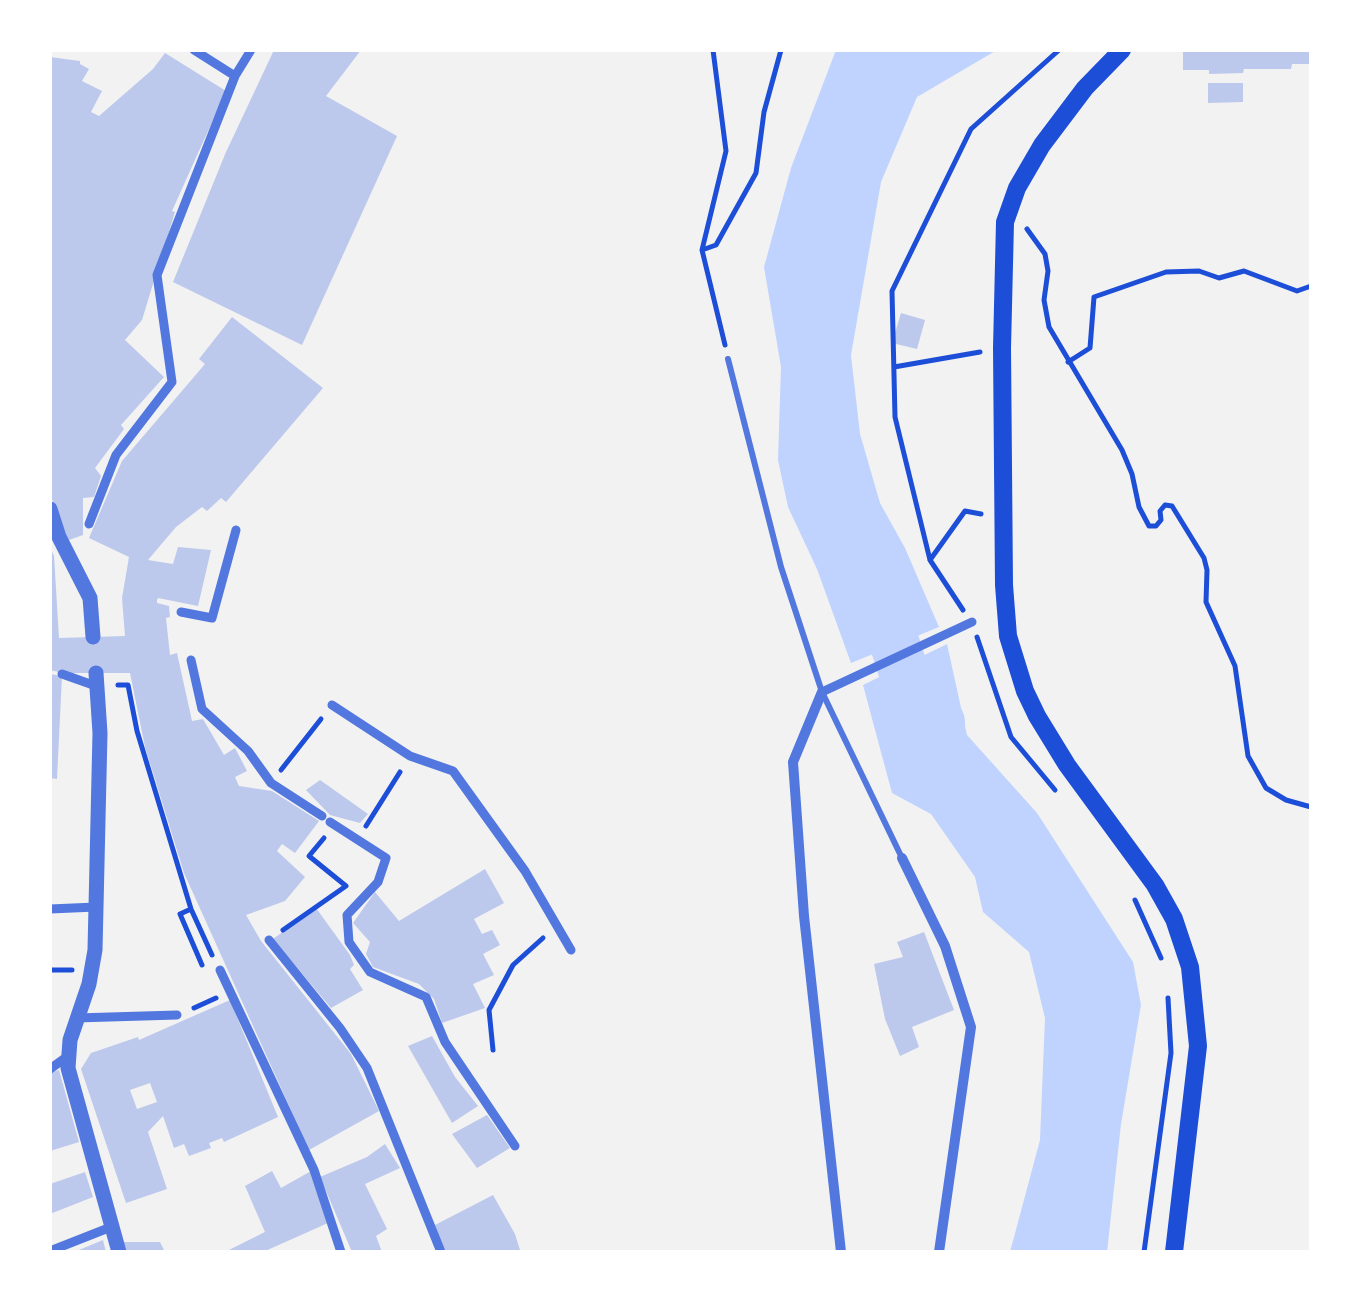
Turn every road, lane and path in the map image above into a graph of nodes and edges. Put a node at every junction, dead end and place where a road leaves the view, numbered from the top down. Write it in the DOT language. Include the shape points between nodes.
graph roads {
  1 [pos="194,50"];
  2 [pos="250,50"];
  3 [pos="714,50"];
  4 [pos="781,50"];
  5 [pos="1059,50"];
  6 [pos="1122,50"];
  7 [pos="235,76"];
  8 [pos="1010,204"];
  9 [pos="702,250"];
  10 [pos="1311,286"];
  11 [pos="1002,348"];
  12 [pos="728,359"];
  13 [pos="1068,362"];
  14 [pos="894,366"];
  15 [pos="50,509"];
  16 [pos="1002,518"];
  17 [pos="89,524"];
  18 [pos="236,530"];
  19 [pos="930,560"];
  20 [pos="180,612"];
  21 [pos="972,622"];
  22 [pos="93,637"];
  23 [pos="191,660"];
  24 [pos="62,674"];
  25 [pos="96,679"];
  26 [pos="822,692"];
  27 [pos="332,705"];
  28 [pos="410,756"];
  29 [pos="272,782"];
  30 [pos="1058,794"];
  31 [pos="1311,808"];
  32 [pos="358,840"];
  33 [pos="337,848"];
  34 [pos="902,858"];
  35 [pos="1135,900"];
  36 [pos="96,907"];
  37 [pos="50,909"];
  38 [pos="191,910"];
  39 [pos="558,926"];
  40 [pos="269,940"];
  41 [pos="572,950"];
  42 [pos="220,970"];
  43 [pos="1166,970"];
  44 [pos="1168,986"];
  45 [pos="178,1015"];
  46 [pos="76,1018"];
  47 [pos="493,1050"];
  48 [pos="69,1061"];
  49 [pos="50,1070"];
  50 [pos="515,1146"];
  51 [pos="111,1227"];
  52 [pos="50,1251"];
  53 [pos="119,1252"];
  54 [pos="341,1252"];
  55 [pos="441,1252"];
  56 [pos="841,1252"];
  57 [pos="939,1252"];
  58 [pos="1144,1252"];
  59 [pos="1174,1252"];
  1 -- 7 [label="street"];
  2 -- 7 [label="street"];
  3 -- 9 [label="path" via="726,151"];
  4 -- 9 [label="path" via="756,173 716,245"];
  5 -- 14 [label="path" via="970,129 892,291"];
  6 -- 8 [label="main road" via="1042,145"];
  7 -- 17 [label="street" via="157,275 172,382 116,456"];
  8 -- 11 [label="main road"];
  8 -- 13 [label="path" via="1045,254 1049,327"];
  9 -- 12 [label="path"];
  10 -- 13 [label="path" via="1297,290 1244,271 1220,278 1199,270 1166,272 1094,297 1090,348"];
  11 -- 14 [label="path"];
  11 -- 16 [label="main road"];
  12 -- 26 [label="lane" via="781,567"];
  13 -- 31 [label="path" via="1122,450 1149,526 1172,506 1204,558 1206,602 1235,666 1248,756 1266,788"];
  14 -- 19 [label="path" via="895,417"];
  15 -- 22 [label="street" via="90,598"];
  16 -- 19 [label="path" via="964,511"];
  16 -- 59 [label="main road" via="1008,636 1025,692 1049,739 1174,919 1190,967 1198,1046"];
  18 -- 20 [label="street" via="212,618"];
  19 -- 21 [label="path"];
  21 -- 26 [label="street"];
  21 -- 30 [label="path" via="1011,738"];
  23 -- 29 [label="street" via="202,710"];
  24 -- 25 [label="street"];
  25 -- 36 [label="street"];
  25 -- 38 [label="path" via="128,685"];
  26 -- 34 [label="lane"];
  26 -- 56 [label="street" via="793,762"];
  27 -- 28 [label="street"];
  27 -- 29 [label="path"];
  28 -- 32 [label="path"];
  28 -- 39 [label="street" via="453,771"];
  29 -- 32 [label="street"];
  32 -- 50 [label="street" via="386,858 378,882 347,914 349,942 370,972 426,997 445,1042"];
  33 -- 40 [label="path" via="324,837 308,856 346,886"];
  34 -- 57 [label="street" via="944,946 971,1026"];
  35 -- 43 [label="path"];
  36 -- 37 [label="street"];
  36 -- 46 [label="street" via="90,978"];
  38 -- 42 [label="path"];
  38 -- 45 [label="path" via="180,914 219,997"];
  39 -- 41 [label="street"];
  39 -- 47 [label="path" via="513,965 489,1010"];
  40 -- 55 [label="street" via="367,1068"];
  42 -- 54 [label="street" via="314,1170"];
  44 -- 58 [label="path" via="1171,1053"];
  45 -- 46 [label="street"];
  46 -- 48 [label="street"];
  48 -- 49 [label="street"];
  48 -- 51 [label="street"];
  51 -- 52 [label="street"];
  51 -- 53 [label="street"];
}
